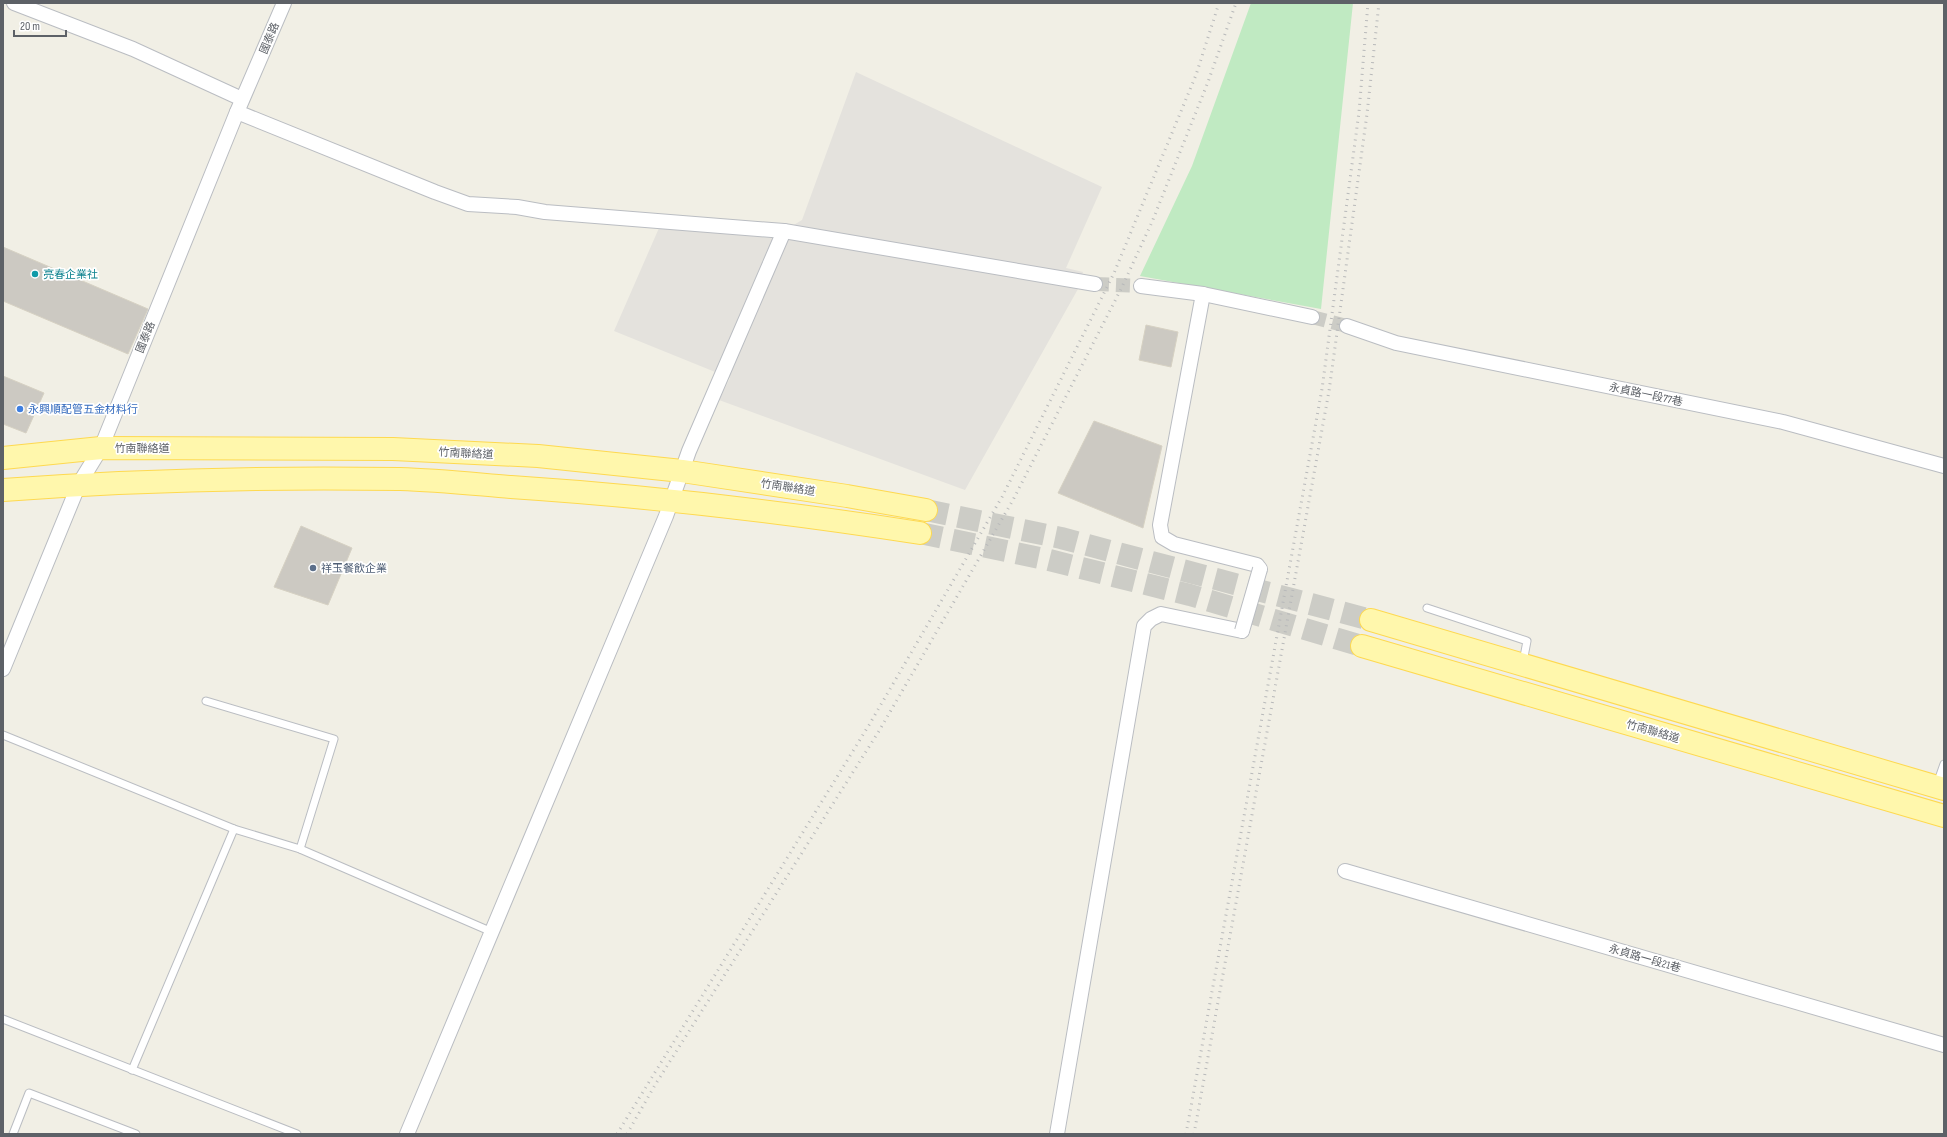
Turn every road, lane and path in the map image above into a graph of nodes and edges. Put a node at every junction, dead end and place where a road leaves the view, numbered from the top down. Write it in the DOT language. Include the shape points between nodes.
graph roads {
  1 [pos="14,3"];
  2 [pos="284,3"];
  3 [pos="240,105"];
  4 [pos="784,231"];
  5 [pos="1096,284"];
  6 [pos="1141,286"];
  7 [pos="1204,294"];
  8 [pos="1312,317"];
  9 [pos="1348,326"];
  10 [pos="100,448"];
  11 [pos="3,458"];
  12 [pos="1944,466"];
  13 [pos="682,471"];
  14 [pos="79,484"];
  15 [pos="3,490"];
  16 [pos="672,501"];
  17 [pos="926,510"];
  18 [pos="920,532"];
  19 [pos="1427,608"];
  20 [pos="1371,620"];
  21 [pos="1362,646"];
  22 [pos="1522,665"];
  23 [pos="3,669"];
  24 [pos="206,701"];
  25 [pos="3,735"];
  26 [pos="1944,764"];
  27 [pos="1940,788"];
  28 [pos="1889,800"];
  29 [pos="1944,816"];
  30 [pos="1944,828"];
  31 [pos="234,829"];
  32 [pos="300,849"];
  33 [pos="1345,871"];
  34 [pos="492,932"];
  35 [pos="3,1019"];
  36 [pos="1944,1045"];
  37 [pos="132,1070"];
  38 [pos="13,1134"];
  39 [pos="136,1134"];
  40 [pos="297,1134"];
  41 [pos="407,1134"];
  42 [pos="1057,1134"];
  1 -- 3 [label="street" via="133,49"];
  2 -- 3 [label="street, 國泰路"];
  3 -- 4 [label="street" via="435,192 468,204"];
  3 -- 10 [label="street, 國泰路"];
  4 -- 5 [label="street"];
  4 -- 13 [label="street"];
  6 -- 7 [label="street"];
  7 -- 8 [label="street"];
  7 -- 42 [label="street, bridge" via="1160,525 1162,537 1174,544 1257,565 1260,569 1242,631 1161,614 1144,626"];
  9 -- 12 [label="street, 永貞路一段77巷" via="1396,343 1783,422"];
  10 -- 11 [label="main road, 竹南聯絡道"];
  10 -- 13 [label="main road, 竹南聯絡道" via="393,449 538,456"];
  10 -- 14 [label="street, 國泰路"];
  13 -- 16 [label="street"];
  13 -- 17 [label="main road, 竹南聯絡道"];
  14 -- 15 [label="main road"];
  14 -- 16 [label="main road" via="232,480 402,480 596,492"];
  14 -- 23 [label="street, 國泰路"];
  16 -- 18 [label="main road" via="784,512"];
  16 -- 34 [label="street"];
  19 -- 22 [label="lane" via="1527,641"];
  20 -- 22 [label="main road"];
  21 -- 28 [label="main road, 竹南聯絡道"];
  22 -- 27 [label="main road"];
  24 -- 32 [label="lane" via="334,739"];
  25 -- 31 [label="lane"];
  26 -- 27 [label="lane"];
  28 -- 29 [label="main road, 竹南聯絡道"];
  28 -- 30 [label="main road"];
  31 -- 32 [label="lane"];
  31 -- 37 [label="lane"];
  32 -- 34 [label="lane"];
  33 -- 36 [label="street, 永貞路一段21巷"];
  34 -- 41 [label="street"];
  35 -- 37 [label="lane"];
  37 -- 40 [label="lane"];
  38 -- 39 [label="lane" via="29,1093"];
}
